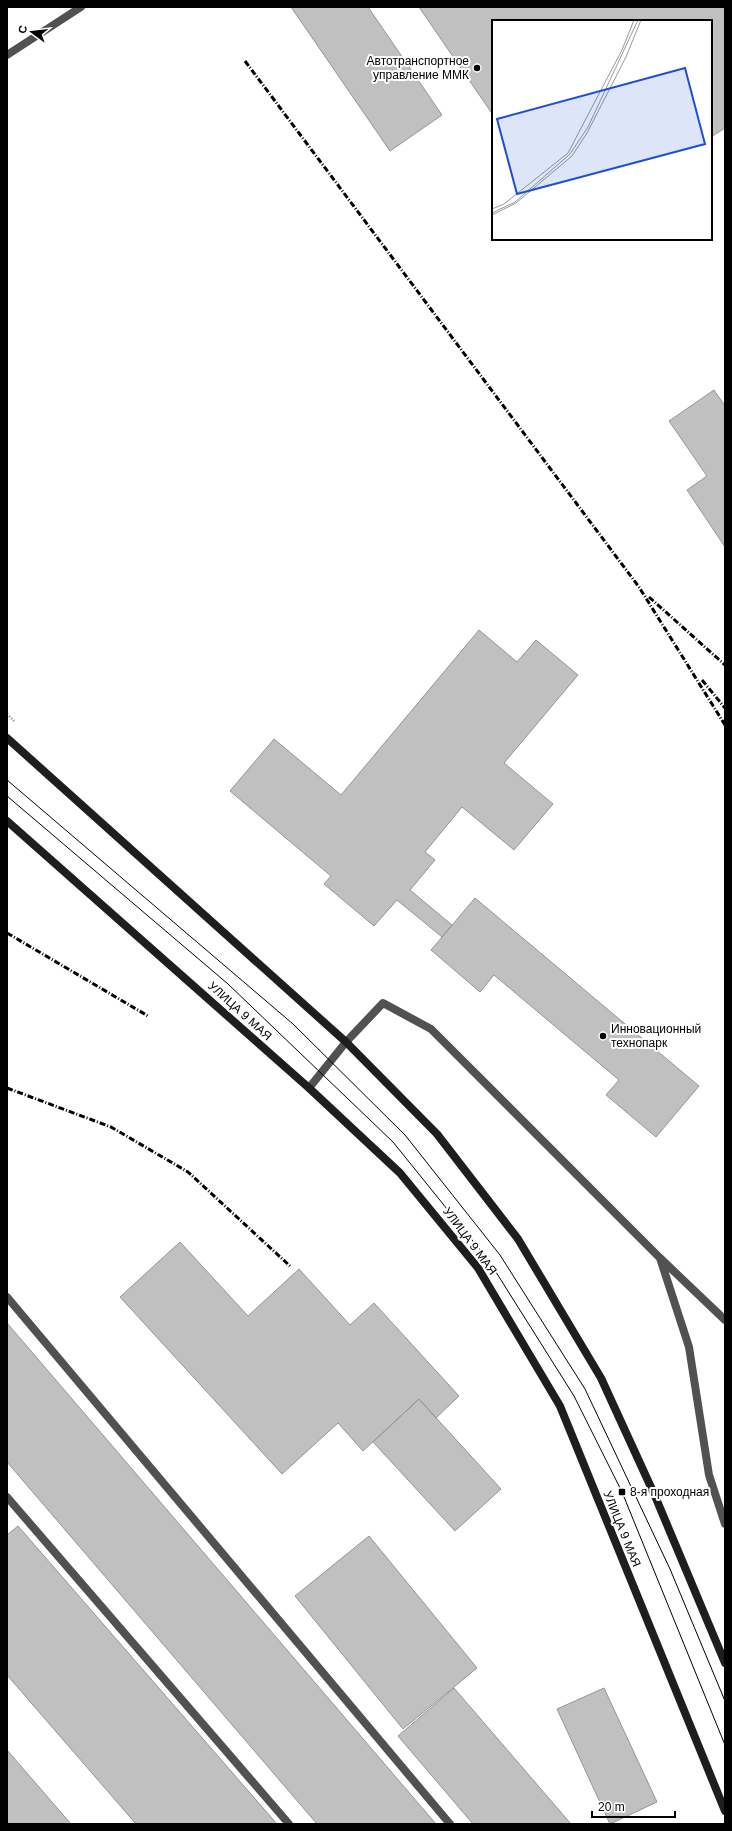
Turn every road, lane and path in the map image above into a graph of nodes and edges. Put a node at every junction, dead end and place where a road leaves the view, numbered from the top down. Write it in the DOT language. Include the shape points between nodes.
graph roads {
  1 [pos="81,7"];
  2 [pos="7,55"];
  3 [pos="7,714"];
  4 [pos="19,725"];
  5 [pos="7,738"];
  6 [pos="7,821"];
  7 [pos="346,1042"];
  8 [pos="308,1088"];
  9 [pos="660,1258"];
  10 [pos="7,1297"];
  11 [pos="725,1320"];
  12 [pos="7,1497"];
  13 [pos="725,1524"];
  14 [pos="725,1663"];
  15 [pos="725,1811"];
  16 [pos="288,1824"];
  17 [pos="450,1824"];
  1 -- 2 [label="street"];
  3 -- 4 [label="path"];
  5 -- 7 [label="main road"];
  6 -- 8 [label="main road, УЛИЦА 9 МАЯ"];
  7 -- 8 [label="street"];
  7 -- 9 [label="street" via="383,1003 431,1029"];
  7 -- 14 [label="main road" via="437,1134 518,1239 601,1378 655,1496"];
  8 -- 15 [label="main road, УЛИЦА 9 МАЯ" via="400,1173 478,1268 560,1406"];
  9 -- 11 [label="street"];
  9 -- 13 [label="street" via="689,1347 709,1475"];
  10 -- 17 [label="street"];
  12 -- 16 [label="street"];
}
